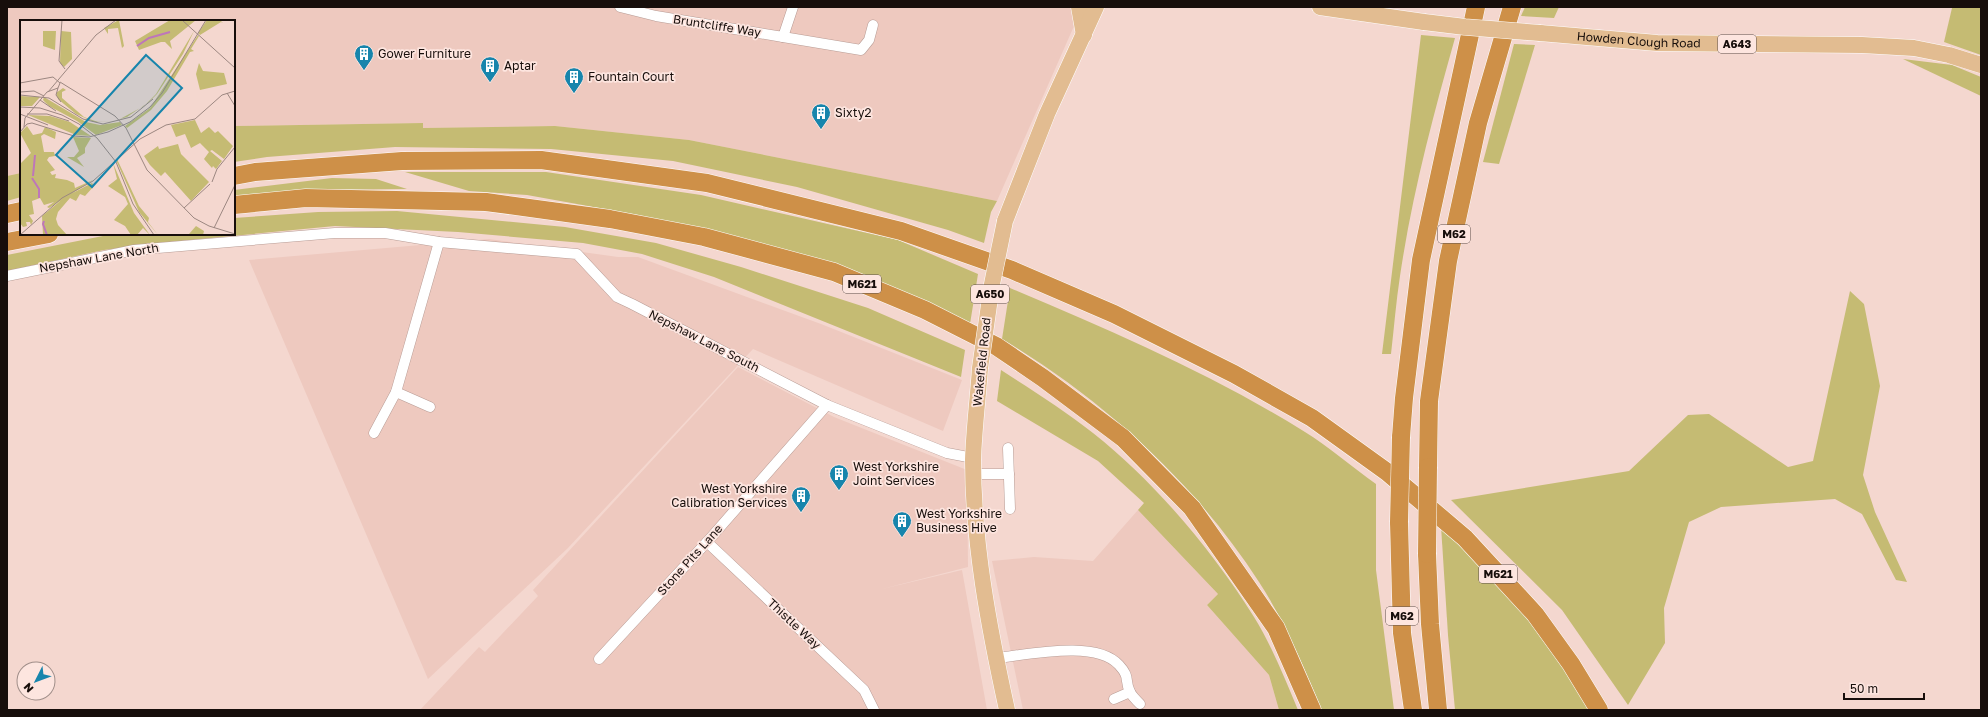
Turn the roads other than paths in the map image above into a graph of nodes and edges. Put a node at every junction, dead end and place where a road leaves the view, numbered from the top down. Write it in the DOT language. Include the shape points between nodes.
graph roads {
  1 [pos="620,7"];
  2 [pos="793,7"];
  3 [pos="1079,7"];
  4 [pos="1096,7"];
  5 [pos="1320,7"];
  6 [pos="1476,7"];
  7 [pos="1512,7"];
  8 [pos="873,25"];
  9 [pos="1084,35"];
  10 [pos="784,36"];
  11 [pos="1981,65"];
  12 [pos="235,176"];
  13 [pos="235,205"];
  14 [pos="20,211"];
  15 [pos="7,214"];
  16 [pos="44,235"];
  17 [pos="287,236"];
  18 [pos="7,242"];
  19 [pos="439,242"];
  20 [pos="7,276"];
  21 [pos="396,392"];
  22 [pos="827,405"];
  23 [pos="430,407"];
  24 [pos="374,433"];
  25 [pos="1008,448"];
  26 [pos="974,466"];
  27 [pos="1010,474"];
  28 [pos="1010,508"];
  29 [pos="707,542"];
  30 [pos="1402,633"];
  31 [pos="996,658"];
  32 [pos="599,659"];
  33 [pos="1130,692"];
  34 [pos="1114,699"];
  35 [pos="1140,704"];
  36 [pos="874,710"];
  37 [pos="1008,710"];
  38 [pos="1312,710"];
  39 [pos="1408,710"];
  40 [pos="1413,710"];
  41 [pos="1438,710"];
  42 [pos="1600,710"];
  1 -- 10 [label="street, Bruntcliffe Way" via="656,16"];
  2 -- 10 [label="street"];
  3 -- 9 [label="main road"];
  4 -- 9 [label="main road, Wakefield Road / A650"];
  5 -- 11 [label="main road, Howden Clough Road / A643, bridge" via="1465,28 1658,44 1862,45 1914,48"];
  6 -- 30 [label="highway, M62, bridge" via="1421,260 1404,398 1399,522"];
  7 -- 41 [label="highway, M62, bridge" via="1478,124 1448,261 1429,400 1427,554"];
  8 -- 10 [label="street, Bruntcliffe Way" via="869,40 861,50"];
  9 -- 26 [label="main road, Wakefield Road / A650, bridge" via="1047,114 1005,221 992,284 980,368"];
  12 -- 42 [label="highway, M621" via="255,172 402,161 541,160 707,183 902,231 1012,270 1114,314 1234,374 1312,418 1381,468 1465,538 1535,614"];
  13 -- 38 [label="highway, M621" via="306,198 486,202 610,219 704,237 834,272 925,310 996,346 1043,378 1123,438 1192,508 1276,628"];
  14 -- 15 [label="highway"];
  16 -- 18 [label="highway"];
  17 -- 19 [label="street, Nepshaw Lane South" via="335,232 385,233"];
  17 -- 20 [label="street, Nepshaw Lane North" via="134,250"];
  19 -- 21 [label="street"];
  19 -- 22 [label="street, Nepshaw Lane South" via="577,254 617,297"];
  21 -- 23 [label="street"];
  21 -- 24 [label="street"];
  22 -- 26 [label="street, Nepshaw Lane South"];
  22 -- 29 [label="street, Stone Pits Lane"];
  25 -- 27 [label="street"];
  26 -- 27 [label="street, Nepshaw Lane South"];
  26 -- 31 [label="main road, Wakefield Road / A650" via="977,534 986,611"];
  27 -- 28 [label="street"];
  29 -- 32 [label="street, Stone Pits Lane"];
  29 -- 36 [label="street, Thistle Way" via="864,690"];
  30 -- 39 [label="highway"];
  30 -- 40 [label="highway, M62"];
  31 -- 33 [label="street" via="1061,651 1097,652 1117,663 1128,675"];
  31 -- 37 [label="main road, Wakefield Road / A650"];
  33 -- 34 [label="street"];
  33 -- 35 [label="street"];
}
